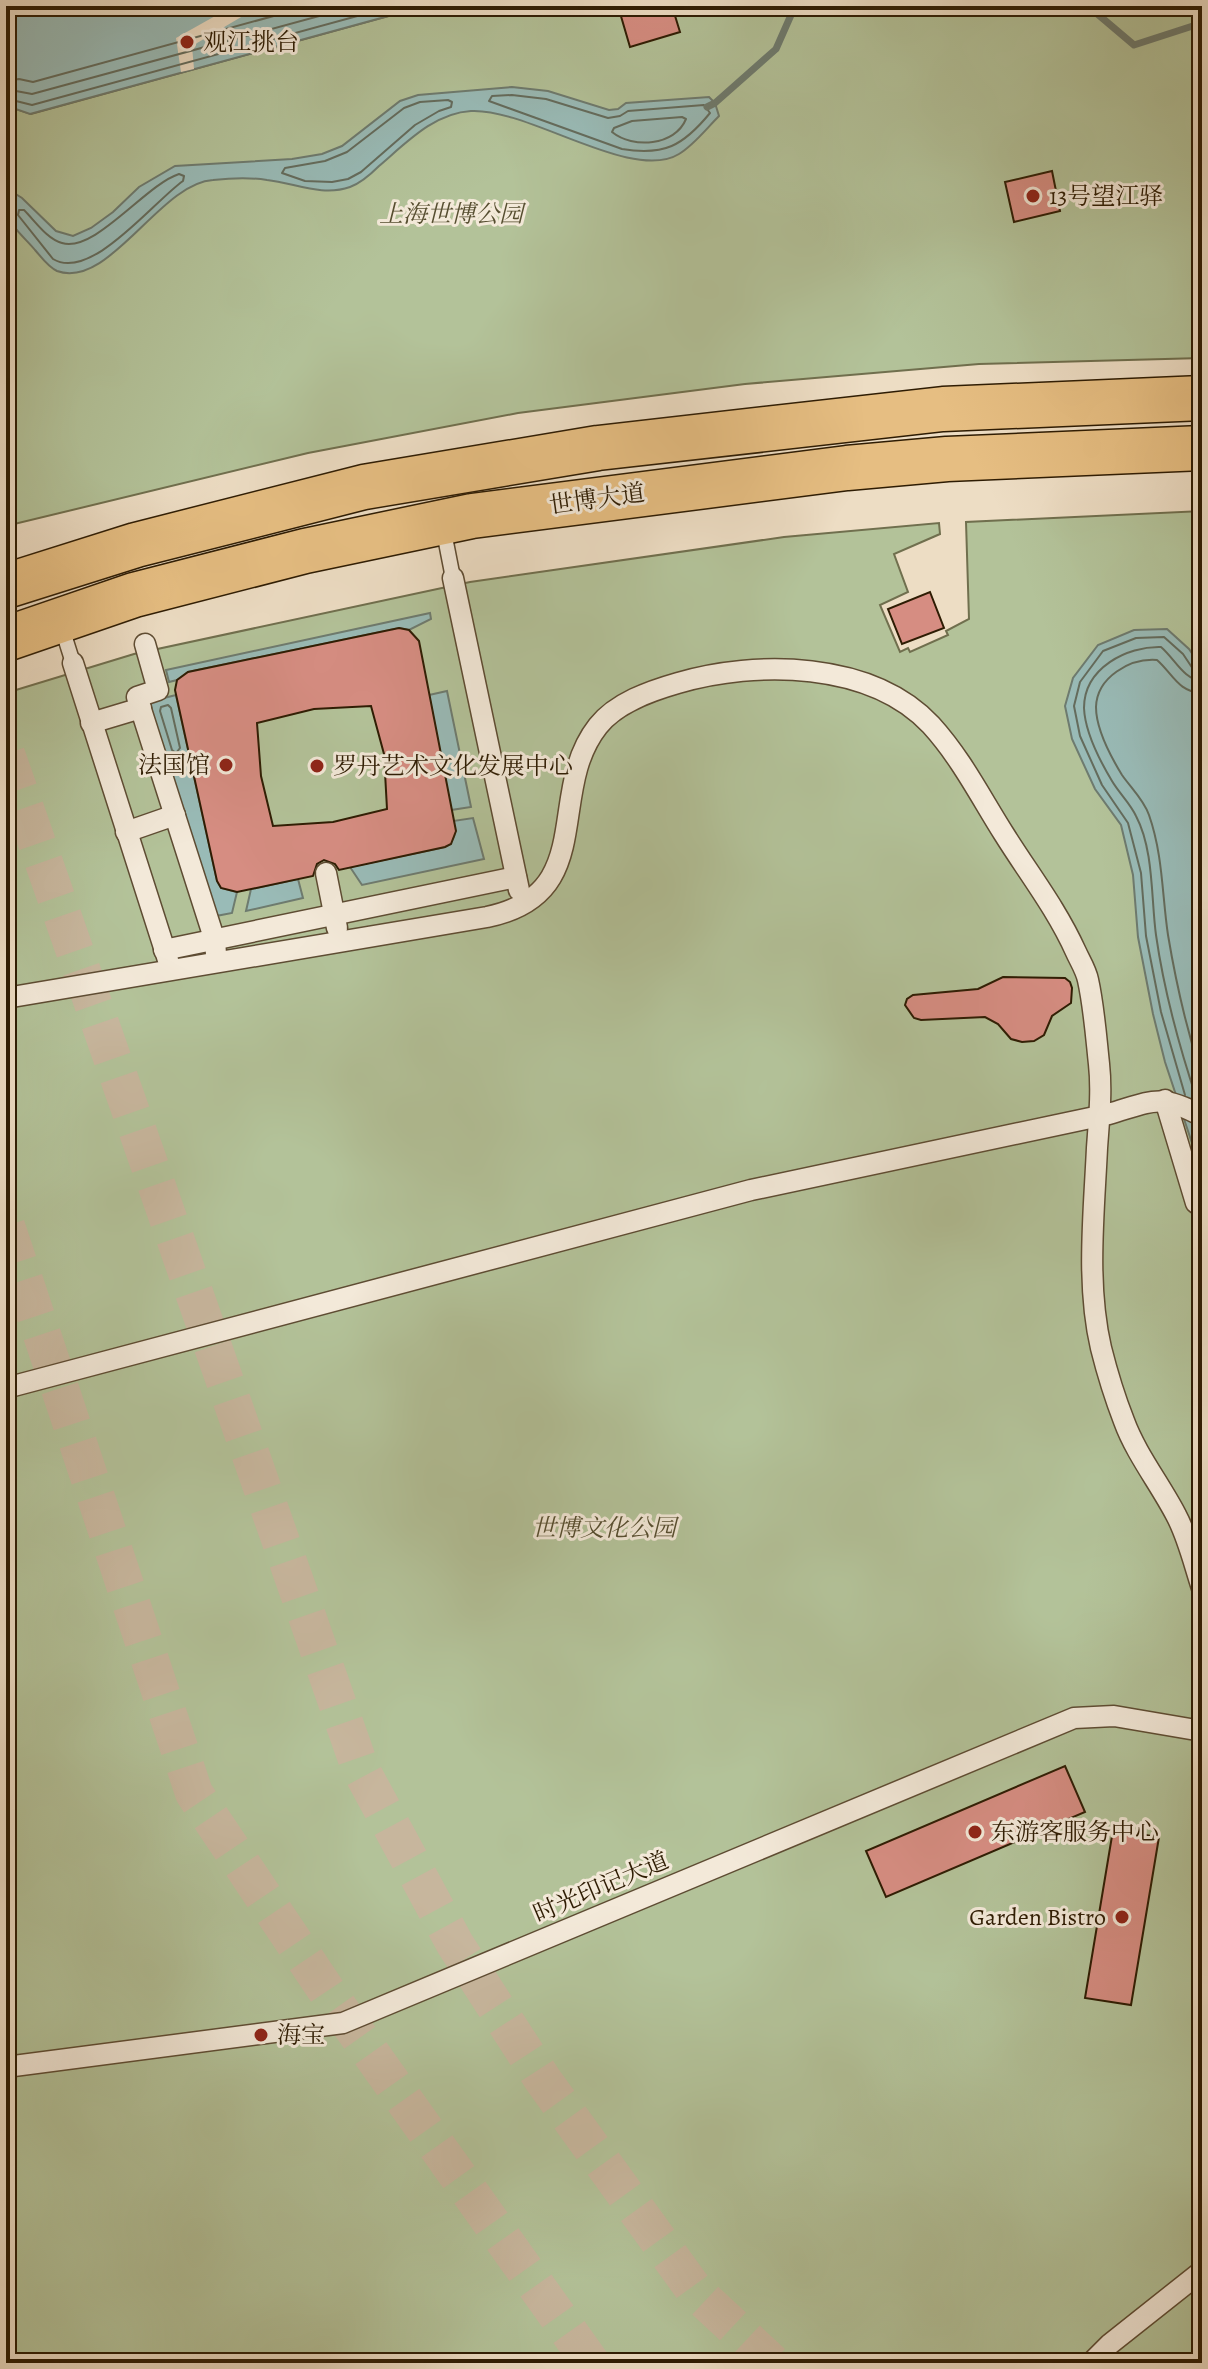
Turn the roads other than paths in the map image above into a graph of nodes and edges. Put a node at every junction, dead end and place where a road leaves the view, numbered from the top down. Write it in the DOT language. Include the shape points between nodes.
graph roads {
  1 [pos="1202,398"];
  2 [pos="1202,448"];
  3 [pos="442,522"];
  4 [pos="453,578"];
  5 [pos="6,586"];
  6 [pos="59,621"];
  7 [pos="6,639"];
  8 [pos="145,644"];
  9 [pos="73,663"];
  10 [pos="141,708"];
  11 [pos="91,723"];
  12 [pos="175,815"];
  13 [pos="126,832"];
  14 [pos="326,873"];
  15 [pos="516,877"];
  16 [pos="523,906"];
  17 [pos="335,915"];
  18 [pos="215,941"];
  19 [pos="340,943"];
  20 [pos="164,950"];
  21 [pos="218,964"];
  22 [pos="172,972"];
  23 [pos="6,998"];
  24 [pos="1165,1100"];
  25 [pos="1099,1116"];
  26 [pos="1202,1116"];
  27 [pos="1196,1203"];
  28 [pos="6,1388"];
  29 [pos="1202,1588"];
  30 [pos="1202,1731"];
  31 [pos="6,2067"];
  32 [pos="1202,2271"];
  33 [pos="1091,2363"];
  1 -- 5 [label="main road, 世博大道" via="943,409 598,448 364,487 136,545"];
  2 -- 3 [label="main road, 世博大道" via="861,467"];
  3 -- 4 [label="lane"];
  3 -- 6 [label="main road, 世博大道" via="150,591"];
  4 -- 15 [label="street"];
  6 -- 7 [label="main road, 世博大道"];
  6 -- 9 [label="lane"];
  8 -- 10 [label="street" via="158,690 137,697"];
  9 -- 11 [label="street"];
  10 -- 11 [label="street"];
  10 -- 12 [label="street"];
  11 -- 13 [label="street"];
  12 -- 13 [label="street"];
  12 -- 18 [label="street"];
  13 -- 20 [label="street"];
  14 -- 17 [label="street"];
  15 -- 16 [label="street"];
  15 -- 17 [label="street"];
  16 -- 19 [label="street"];
  16 -- 25 [label="street" via="555,872 584,748 599,723 630,701 714,674 757,669 807,670 851,679 915,709 931,725 963,763 1059,915 1088,976 1100,1069"];
  17 -- 18 [label="street"];
  17 -- 19 [label="street"];
  18 -- 20 [label="street"];
  18 -- 21 [label="street"];
  19 -- 21 [label="street"];
  20 -- 22 [label="street"];
  21 -- 22 [label="street"];
  22 -- 23 [label="street"];
  24 -- 25 [label="street"];
  24 -- 26 [label="street"];
  24 -- 27 [label="street"];
  25 -- 28 [label="street" via="751,1190"];
  25 -- 29 [label="street" via="1093,1281 1101,1345 1124,1423 1178,1519"];
  30 -- 31 [label="street, 时光印记大道" via="1114,1716 1074,1718 343,2023"];
  32 -- 33 [label="street"];
}
